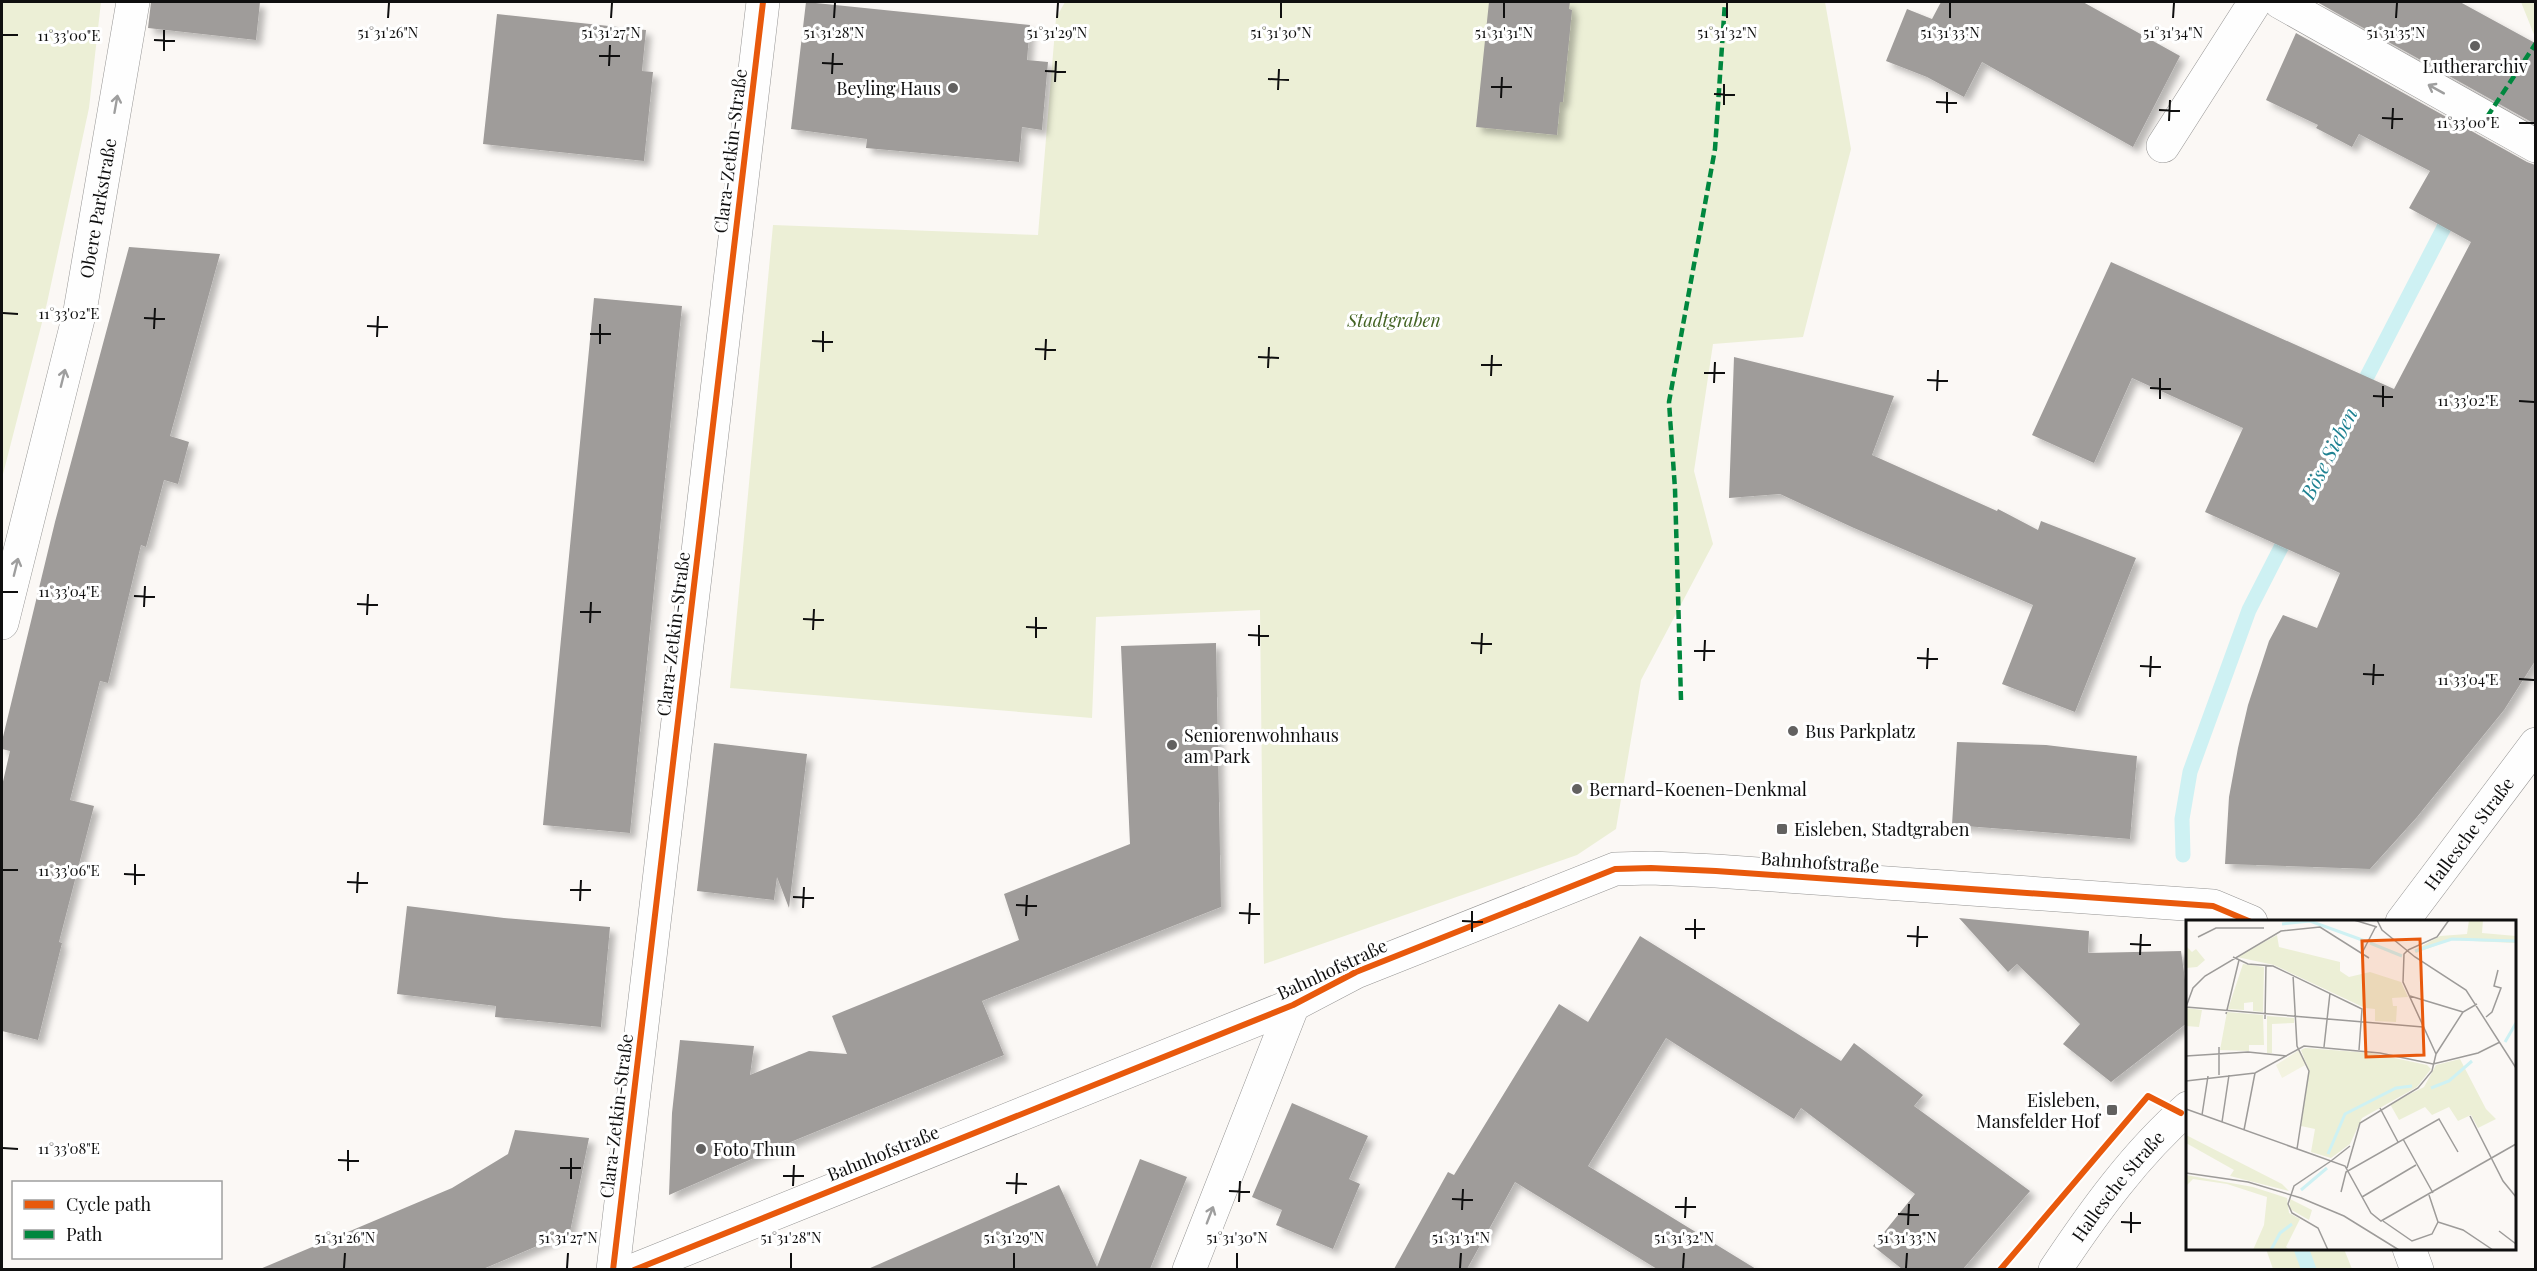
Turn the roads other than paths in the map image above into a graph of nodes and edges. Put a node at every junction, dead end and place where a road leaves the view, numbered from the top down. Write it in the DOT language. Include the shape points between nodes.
graph roads {
  1 [pos="133,2"];
  2 [pos="763,2"];
  3 [pos="2255,2"];
  4 [pos="2280,2"];
  5 [pos="2511,132"];
  6 [pos="2163,146"];
  7 [pos="2,623"];
  8 [pos="2535,744"];
  9 [pos="2248,920"];
  10 [pos="2403,920"];
  11 [pos="1293,1005"];
  12 [pos="2186,1109"];
  13 [pos="2410,1250"];
  14 [pos="613,1269"];
  15 [pos="634,1269"];
  16 [pos="1189,1269"];
  17 [pos="2055,1269"];
  18 [pos="2418,1269"];
  7 -- 1 [label="street, Obere Parkstraße, one-way" via="80,311"];
  2 -- 14 [label="street, Clara-Zetkin-Straße"];
  3 -- 6 [label="street"];
  5 -- 4 [label="street, one-way"];
  8 -- 10 [label="street, Hallesche Straße"];
  9 -- 11 [label="street, Bahnhofstraße" via="2213,906 1910,883 1627,868 1606,871 1356,972"];
  11 -- 15 [label="street, Bahnhofstraße"];
  16 -- 11 [label="street, one-way"];
  12 -- 17 [label="street, Hallesche Straße" via="2114,1188"];
  13 -- 18 [label="street"];
}
